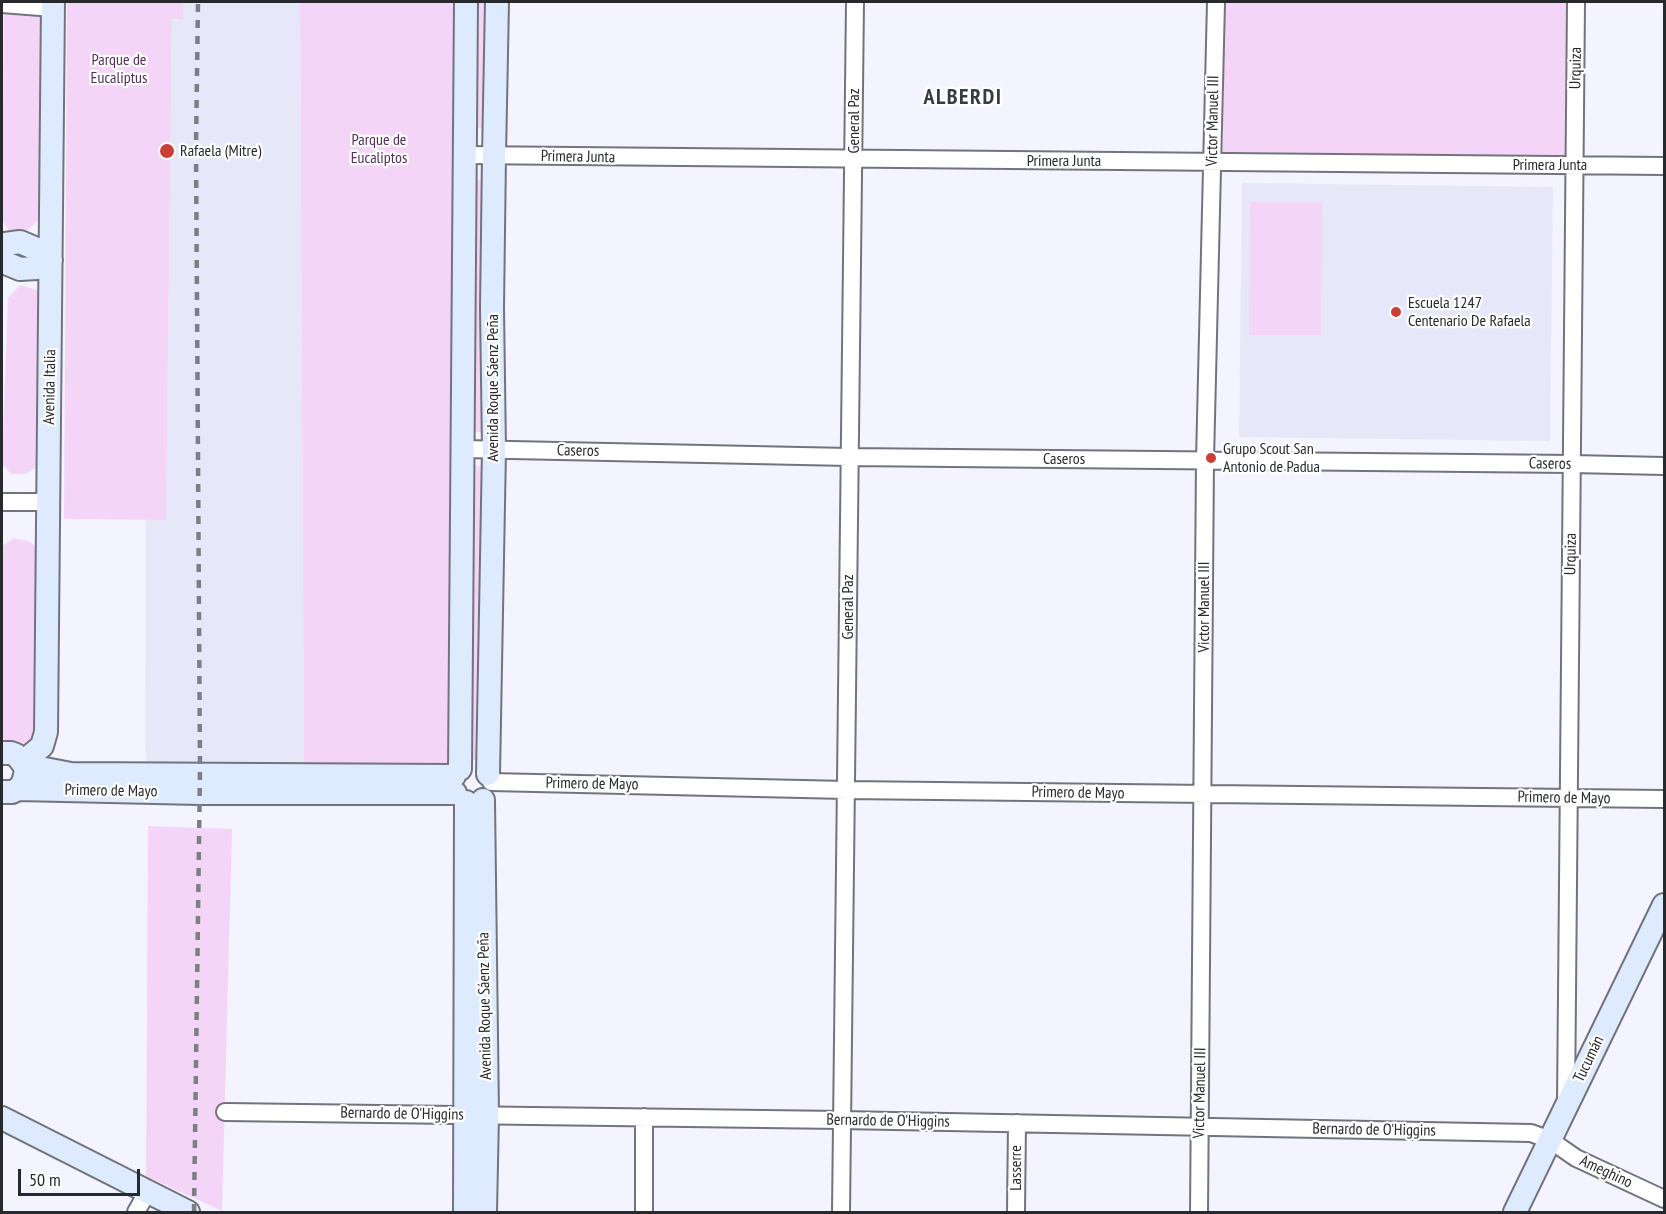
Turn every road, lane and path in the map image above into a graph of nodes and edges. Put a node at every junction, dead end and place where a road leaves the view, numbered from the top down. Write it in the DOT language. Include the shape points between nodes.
graph roads {
  1 [pos="466,2"];
  2 [pos="497,2"];
  3 [pos="855,2"];
  4 [pos="1216,2"];
  5 [pos="1576,2"];
  6 [pos="2,4"];
  7 [pos="53,5"];
  8 [pos="464,155"];
  9 [pos="494,156"];
  10 [pos="854,160"];
  11 [pos="1212,162"];
  12 [pos="1575,165"];
  13 [pos="1665,166"];
  14 [pos="2,247"];
  15 [pos="2,260"];
  16 [pos="51,260"];
  17 [pos="463,449"];
  18 [pos="494,450"];
  19 [pos="849,457"];
  20 [pos="1205,460"];
  21 [pos="1572,464"];
  22 [pos="1665,466"];
  23 [pos="2,502"];
  24 [pos="48,502"];
  25 [pos="2,753"];
  26 [pos="24,764"];
  27 [pos="298,784"];
  28 [pos="471,785"];
  29 [pos="10,790"];
  30 [pos="846,790"];
  31 [pos="1203,794"];
  32 [pos="1568,798"];
  33 [pos="1665,799"];
  34 [pos="1665,905"];
  35 [pos="1566,1106"];
  36 [pos="225,1112"];
  37 [pos="476,1115"];
  38 [pos="2,1118"];
  39 [pos="644,1118"];
  40 [pos="842,1120"];
  41 [pos="1017,1123"];
  42 [pos="1199,1126"];
  43 [pos="1550,1140"];
  44 [pos="148,1191"];
  45 [pos="1665,1199"];
  46 [pos="136,1212"];
  47 [pos="188,1212"];
  48 [pos="465,1212"];
  49 [pos="485,1212"];
  50 [pos="644,1212"];
  51 [pos="841,1212"];
  52 [pos="1016,1212"];
  53 [pos="1198,1212"];
  54 [pos="1515,1212"];
  1 -- 8 [label="street, Avenida Roque Sáenz Peña"];
  2 -- 9 [label="street, Avenida Roque Sáenz Peña"];
  3 -- 10 [label="street, General Paz"];
  4 -- 11 [label="street, Victor Manuel III"];
  5 -- 12 [label="street, Urquiza"];
  6 -- 7 [label="street"];
  7 -- 16 [label="street, Avenida Italia"];
  8 -- 9 [label="street, Primera Junta"];
  8 -- 17 [label="street, Avenida Roque Sáenz Peña"];
  9 -- 10 [label="street, Primera Junta"];
  9 -- 18 [label="street, Avenida Roque Sáenz Peña"];
  10 -- 11 [label="street, Primera Junta"];
  10 -- 19 [label="street, General Paz"];
  11 -- 12 [label="street, Primera Junta"];
  11 -- 20 [label="street, Victor Manuel III"];
  12 -- 13 [label="street, Primera Junta"];
  12 -- 21 [label="street, Urquiza"];
  14 -- 16 [label="street" via="20,242"];
  15 -- 16 [label="street" via="20,269 36,268"];
  16 -- 24 [label="street, Avenida Italia"];
  17 -- 18 [label="street, Caseros"];
  17 -- 28 [label="street, Avenida Roque Sáenz Peña"];
  18 -- 19 [label="street, Caseros"];
  18 -- 28 [label="street, Avenida Roque Sáenz Peña"];
  19 -- 20 [label="street, Caseros"];
  19 -- 30 [label="street, General Paz"];
  20 -- 21 [label="street, Caseros"];
  20 -- 31 [label="street, Victor Manuel III"];
  21 -- 22 [label="street, Caseros"];
  21 -- 32 [label="street, Urquiza"];
  23 -- 24 [label="street"];
  24 -- 26 [label="street, Avenida Italia" via="46,732 42,746"];
  25 -- 26 [label="street, Primero de Mayo" via="16,755"];
  26 -- 27 [label="street, Primero de Mayo" via="71,774"];
  26 -- 29 [label="street" via="23,783"];
  27 -- 28 [label="street, Primero de Mayo"];
  27 -- 29 [label="street, Primero de Mayo"];
  28 -- 30 [label="street, Primero de Mayo"];
  28 -- 37 [label="street, Avenida Roque Sáenz Peña" via="475,836"];
  30 -- 31 [label="street, Primero de Mayo"];
  30 -- 40 [label="street, General Paz"];
  31 -- 32 [label="street, Primero de Mayo"];
  31 -- 42 [label="street, Victor Manuel III"];
  32 -- 33 [label="street, Primero de Mayo"];
  32 -- 35 [label="street, Urquiza"];
  34 -- 35 [label="street, Tucumán"];
  35 -- 43 [label="street, Tucumán"];
  36 -- 37 [label="street, Bernardo de O'Higgins"];
  37 -- 39 [label="street, Bernardo de O'Higgins"];
  37 -- 48 [label="street, Avenida Roque Sáenz Peña"];
  37 -- 49 [label="street, Avenida Roque Sáenz Peña"];
  38 -- 44 [label="street"];
  39 -- 40 [label="street, Bernardo de O'Higgins"];
  39 -- 50 [label="street"];
  40 -- 41 [label="street, Bernardo de O'Higgins"];
  40 -- 51 [label="street, General Paz"];
  41 -- 42 [label="street, Bernardo de O'Higgins"];
  41 -- 52 [label="street, Lasserre"];
  42 -- 43 [label="street, Bernardo de O'Higgins" via="1532,1133"];
  42 -- 53 [label="street, Victor Manuel III"];
  43 -- 45 [label="street, Ameghino" via="1576,1158"];
  43 -- 54 [label="street, Tucumán"];
  44 -- 46 [label="street"];
  44 -- 47 [label="street"];
}
